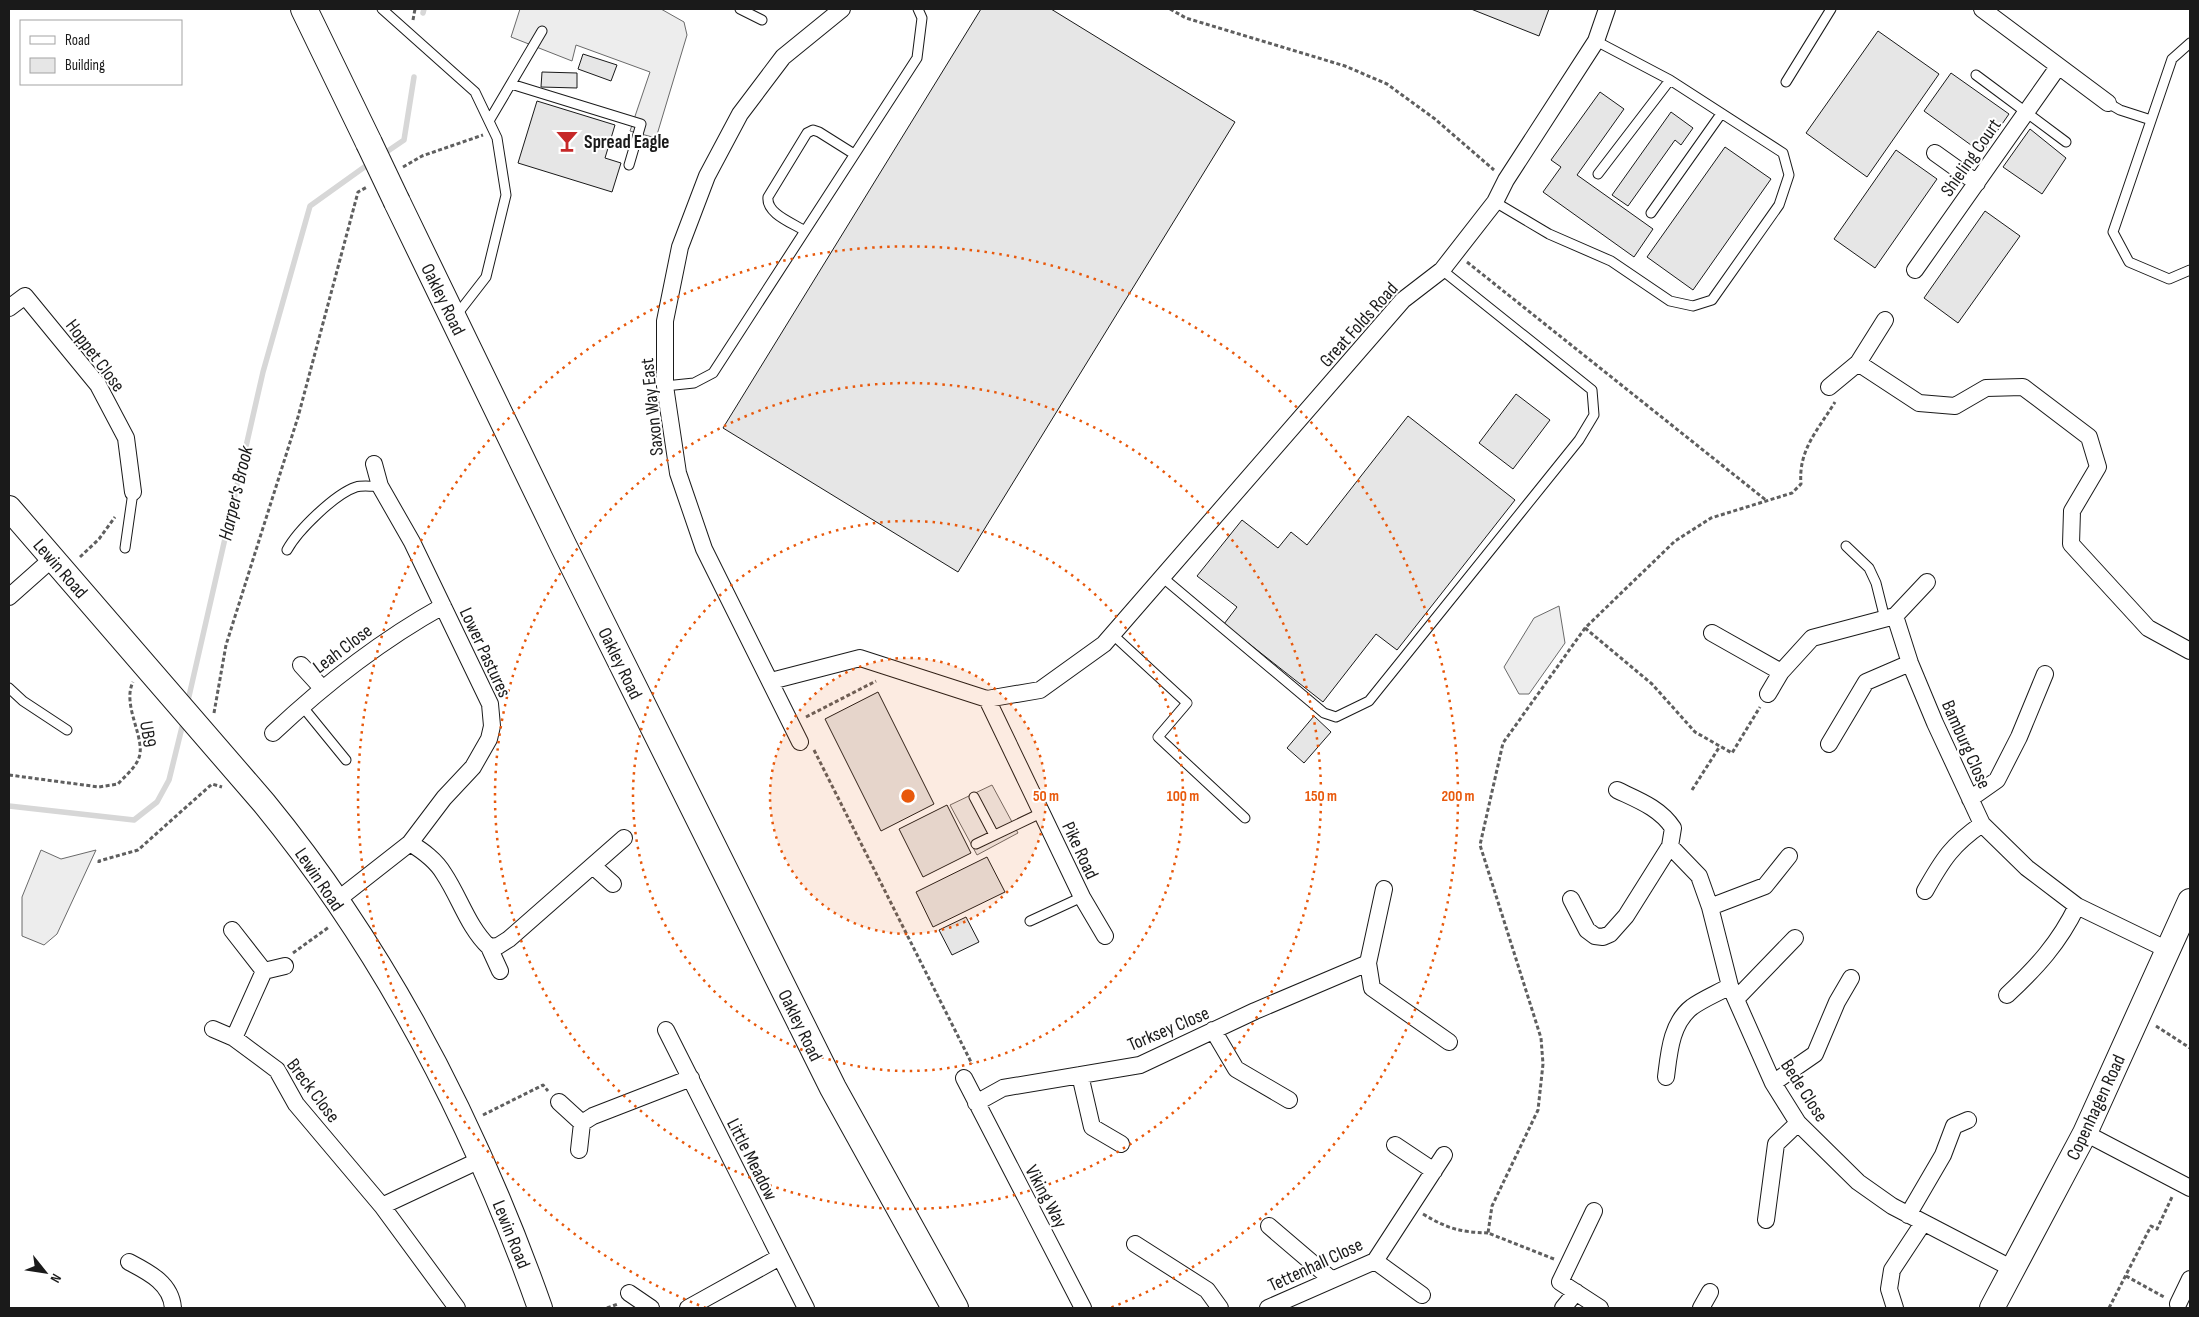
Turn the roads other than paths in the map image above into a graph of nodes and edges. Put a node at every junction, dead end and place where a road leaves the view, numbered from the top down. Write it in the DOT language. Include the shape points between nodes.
graph roads {
  1 [pos="304,9"];
  2 [pos="382,9"];
  3 [pos="740,9"];
  4 [pos="842,9"];
  5 [pos="918,9"];
  6 [pos="1607,9"];
  7 [pos="1831,9"];
  8 [pos="1982,9"];
  9 [pos="762,20"];
  10 [pos="542,31"];
  11 [pos="1596,41"];
  12 [pos="2190,43"];
  13 [pos="2060,68"];
  14 [pos="1976,75"];
  15 [pos="1670,80"];
  16 [pos="1786,82"];
  17 [pos="511,84"];
  18 [pos="2108,103"];
  19 [pos="2027,112"];
  20 [pos="1720,114"];
  21 [pos="2151,120"];
  22 [pos="489,121"];
  23 [pos="2066,142"];
  24 [pos="1935,153"];
  25 [pos="854,154"];
  26 [pos="629,165"];
  27 [pos="1598,174"];
  28 [pos="1977,183"];
  29 [pos="1495,202"];
  30 [pos="1651,213"];
  31 [pos="805,231"];
  32 [pos="1442,270"];
  33 [pos="1915,270"];
  34 [pos="2190,270"];
  35 [pos="9,308"];
  36 [pos="454,320"];
  37 [pos="1885,320"];
  38 [pos="1858,363"];
  39 [pos="665,386"];
  40 [pos="1829,387"];
  41 [pos="374,464"];
  42 [pos="380,486"];
  43 [pos="133,492"];
  44 [pos="9,508"];
  45 [pos="1846,546"];
  46 [pos="124,548"];
  47 [pos="287,550"];
  48 [pos="53,558"];
  49 [pos="1162,577"];
  50 [pos="1927,582"];
  51 [pos="9,597"];
  52 [pos="443,606"];
  53 [pos="1890,618"];
  54 [pos="1712,633"];
  55 [pos="1108,639"];
  56 [pos="2190,651"];
  57 [pos="1910,663"];
  58 [pos="301,665"];
  59 [pos="1781,672"];
  60 [pos="2045,674"];
  61 [pos="771,680"];
  62 [pos="9,688"];
  63 [pos="322,688"];
  64 [pos="1768,694"];
  65 [pos="986,699"];
  66 [pos="302,706"];
  67 [pos="67,730"];
  68 [pos="273,733"];
  69 [pos="1829,744"];
  70 [pos="806,745"];
  71 [pos="346,760"];
  72 [pos="1617,790"];
  73 [pos="974,797"];
  74 [pos="1970,799"];
  75 [pos="1042,813"];
  76 [pos="1245,818"];
  77 [pos="1982,824"];
  78 [pos="994,835"];
  79 [pos="624,838"];
  80 [pos="410,843"];
  81 [pos="976,844"];
  82 [pos="1670,846"];
  83 [pos="1789,856"];
  84 [pos="593,866"];
  85 [pos="613,884"];
  86 [pos="1384,889"];
  87 [pos="1924,891"];
  88 [pos="1082,897"];
  89 [pos="1571,899"];
  90 [pos="336,901"];
  91 [pos="2190,901"];
  92 [pos="2078,906"];
  93 [pos="1710,907"];
  94 [pos="1030,921"];
  95 [pos="232,930"];
  96 [pos="1105,936"];
  97 [pos="1795,938"];
  98 [pos="489,947"];
  99 [pos="2168,950"];
  100 [pos="1368,963"];
  101 [pos="285,966"];
  102 [pos="264,971"];
  103 [pos="500,971"];
  104 [pos="1851,978"];
  105 [pos="1733,992"];
  106 [pos="2007,994"];
  107 [pos="213,1029"];
  108 [pos="666,1030"];
  109 [pos="1213,1030"];
  110 [pos="234,1038"];
  111 [pos="1449,1042"];
  112 [pos="1080,1075"];
  113 [pos="1666,1076"];
  114 [pos="691,1078"];
  115 [pos="964,1078"];
  116 [pos="1773,1083"];
  117 [pos="1289,1100"];
  118 [pos="560,1102"];
  119 [pos="976,1103"];
  120 [pos="1968,1120"];
  121 [pos="582,1123"];
  122 [pos="1798,1123"];
  123 [pos="2085,1133"];
  124 [pos="1121,1144"];
  125 [pos="1395,1145"];
  126 [pos="579,1150"];
  127 [pos="1444,1155"];
  128 [pos="482,1159"];
  129 [pos="1434,1170"];
  130 [pos="2184,1185"];
  131 [pos="382,1206"];
  132 [pos="1594,1211"];
  133 [pos="1908,1215"];
  134 [pos="1766,1220"];
  135 [pos="1924,1223"];
  136 [pos="1269,1226"];
  137 [pos="1135,1244"];
  138 [pos="780,1257"];
  139 [pos="1375,1261"];
  140 [pos="128,1262"];
  141 [pos="2013,1269"];
  142 [pos="1330,1279"];
  143 [pos="2190,1280"];
  144 [pos="1576,1292"];
  145 [pos="1710,1292"];
  146 [pos="629,1293"];
  147 [pos="1422,1295"];
  148 [pos="2178,1304"];
  149 [pos="174,1308"];
  150 [pos="457,1308"];
  151 [pos="540,1308"];
  152 [pos="650,1308"];
  153 [pos="688,1308"];
  154 [pos="806,1308"];
  155 [pos="955,1308"];
  156 [pos="1083,1308"];
  157 [pos="1220,1308"];
  158 [pos="1268,1308"];
  159 [pos="1563,1308"];
  160 [pos="1600,1308"];
  161 [pos="1701,1308"];
  162 [pos="1895,1308"];
  163 [pos="1992,1308"];
  1 -- 36 [label="main road, Oakley Road, bridge"];
  2 -- 22 [label="lane" via="475,92"];
  3 -- 9 [label="lane"];
  4 -- 39 [label="street, Saxon Way East" via="783,57 740,114 707,176 680,247 665,321"];
  5 -- 25 [label="lane" via="922,18 917,58"];
  6 -- 11 [label="street, Great Folds Road"];
  7 -- 16 [label="lane"];
  8 -- 13 [label="street"];
  10 -- 17 [label="lane"];
  11 -- 15 [label="lane"];
  11 -- 29 [label="street, Great Folds Road"];
  12 -- 21 [label="lane" via="2172,58"];
  13 -- 18 [label="street"];
  13 -- 19 [label="street, Shieling Court"];
  14 -- 19 [label="lane"];
  15 -- 20 [label="lane"];
  15 -- 27 [label="lane"];
  17 -- 22 [label="lane"];
  17 -- 26 [label="lane" via="641,124"];
  18 -- 21 [label="lane"];
  19 -- 23 [label="lane"];
  19 -- 28 [label="street, Shieling Court"];
  20 -- 29 [label="lane" via="1783,153 1789,175 1779,205 1712,300 1693,306 1670,301 1611,261 1548,234"];
  20 -- 30 [label="lane"];
  21 -- 34 [label="lane" via="2113,232 2129,262 2169,279"];
  22 -- 36 [label="lane" via="498,138 506,195 486,277"];
  24 -- 28 [label="street"];
  25 -- 31 [label="lane"];
  25 -- 31 [label="lane" via="819,132 812,130 807,133 768,197 771,210"];
  28 -- 33 [label="street, Shieling Court"];
  29 -- 32 [label="street, Great Folds Road"];
  31 -- 39 [label="lane" via="713,373 694,383"];
  32 -- 49 [label="street, Great Folds Road" via="1403,300"];
  32 -- 49 [label="lane" via="1592,390 1594,415 1579,440 1368,701 1336,717 1324,714"];
  35 -- 43 [label="street, Hoppet Close" via="25,296 98,385 126,438"];
  36 -- 155 [label="main road, Oakley Road" via="832,1088"];
  37 -- 38 [label="street"];
  38 -- 40 [label="street"];
  38 -- 56 [label="street" via="1919,403 1955,406 1986,388 2024,387 2090,437 2098,467 2072,512 2071,544 2148,628"];
  39 -- 61 [label="street, Saxon Way East" via="678,473 704,549"];
  41 -- 42 [label="street, Lower Pastures"];
  42 -- 47 [label="lane" via="356,487 331,503 294,537"];
  42 -- 52 [label="street, Lower Pastures"];
  43 -- 46 [label="lane"];
  44 -- 48 [label="street, Lewin Road"];
  45 -- 53 [label="lane" via="1869,568"];
  48 -- 51 [label="street"];
  48 -- 90 [label="street, Lewin Road" via="295,841"];
  49 -- 55 [label="street, Great Folds Road"];
  50 -- 53 [label="street"];
  52 -- 63 [label="street, Leah Close" via="408,625"];
  52 -- 80 [label="street, Lower Pastures" via="490,704 492,726 489,739 473,767 444,798"];
  53 -- 57 [label="street, Bamburg Close"];
  53 -- 59 [label="street" via="1812,638"];
  54 -- 59 [label="street"];
  55 -- 65 [label="street, Great Folds Road" via="1040,690"];
  55 -- 76 [label="lane" via="1188,703 1158,737"];
  57 -- 69 [label="street" via="1866,682"];
  57 -- 74 [label="street, Bamburg Close"];
  58 -- 63 [label="street"];
  59 -- 64 [label="street"];
  60 -- 74 [label="street" via="2020,738 1997,780"];
  61 -- 65 [label="street" via="860,658"];
  61 -- 70 [label="street, Saxon Way East"];
  62 -- 67 [label="lane"];
  63 -- 66 [label="street, Leah Close"];
  65 -- 75 [label="street, Pike Road"];
  66 -- 68 [label="street, Leah Close"];
  66 -- 71 [label="lane"];
  72 -- 82 [label="street" via="1651,806 1668,820 1673,828"];
  73 -- 78 [label="lane"];
  74 -- 77 [label="street, Bamburg Close"];
  75 -- 78 [label="lane"];
  75 -- 88 [label="street, Pike Road"];
  77 -- 87 [label="street" via="1959,840"];
  77 -- 92 [label="street, Bamburg Close" via="2027,868"];
  78 -- 81 [label="lane"];
  79 -- 84 [label="street"];
  80 -- 90 [label="street, Lower Pastures"];
  80 -- 98 [label="street" via="428,855 444,873 476,932"];
  82 -- 89 [label="street" via="1626,916 1610,934 1595,936 1587,930"];
  82 -- 93 [label="street, Bede Close" via="1699,876"];
  83 -- 93 [label="street" via="1765,886"];
  84 -- 85 [label="street"];
  84 -- 98 [label="street" via="509,938 498,946"];
  86 -- 100 [label="street"];
  88 -- 94 [label="lane"];
  88 -- 96 [label="street, Pike Road"];
  90 -- 128 [label="street, Lewin Road" via="416,1030"];
  91 -- 99 [label="street, Copenhagen Road"];
  92 -- 99 [label="street, Bamburg Close"];
  92 -- 106 [label="street" via="2050,952"];
  93 -- 105 [label="street, Bede Close"];
  95 -- 102 [label="street"];
  97 -- 105 [label="street"];
  98 -- 103 [label="street"];
  99 -- 123 [label="street, Copenhagen Road"];
  100 -- 109 [label="street, Torksey Close"];
  100 -- 111 [label="street" via="1372,988"];
  101 -- 102 [label="street"];
  102 -- 110 [label="street"];
  104 -- 116 [label="street" via="1837,1002 1816,1054"];
  105 -- 113 [label="street" via="1690,1008 1672,1037"];
  105 -- 116 [label="street, Bede Close"];
  107 -- 110 [label="street, Breck Close"];
  108 -- 114 [label="street, Little Meadow"];
  109 -- 112 [label="street, Torksey Close" via="1140,1065"];
  109 -- 117 [label="street" via="1236,1069"];
  110 -- 131 [label="street, Breck Close" via="277,1070 296,1104"];
  112 -- 119 [label="street, Torksey Close" via="1003,1088"];
  112 -- 124 [label="street" via="1092,1127"];
  114 -- 121 [label="street"];
  114 -- 138 [label="street, Little Meadow"];
  115 -- 119 [label="street, Viking Way"];
  116 -- 122 [label="street, Bede Close"];
  118 -- 121 [label="street"];
  119 -- 156 [label="street, Viking Way"];
  120 -- 133 [label="street" via="1954,1126 1943,1155"];
  121 -- 126 [label="street"];
  122 -- 133 [label="street, Bede Close" via="1858,1182"];
  122 -- 134 [label="street" via="1776,1144"];
  123 -- 130 [label="street"];
  123 -- 141 [label="street, Copenhagen Road"];
  125 -- 129 [label="street"];
  127 -- 129 [label="street, Tettenhall Close"];
  128 -- 131 [label="street"];
  128 -- 151 [label="street, Lewin Road"];
  129 -- 139 [label="street, Tettenhall Close"];
  131 -- 150 [label="street, Breck Close"];
  132 -- 144 [label="street" via="1560,1282"];
  133 -- 135 [label="street, Bede Close"];
  135 -- 141 [label="street, Bede Close"];
  135 -- 162 [label="street" via="1892,1270 1889,1289"];
  136 -- 142 [label="street"];
  137 -- 157 [label="street" via="1207,1290"];
  138 -- 153 [label="street"];
  138 -- 154 [label="street, Little Meadow"];
  139 -- 142 [label="street, Tettenhall Close"];
  139 -- 147 [label="street"];
  140 -- 149 [label="street" via="147,1271 166,1286"];
  141 -- 163 [label="street, Copenhagen Road"];
  142 -- 158 [label="street, Tettenhall Close"];
  143 -- 148 [label="street"];
  144 -- 159 [label="street"];
  144 -- 160 [label="street"];
  145 -- 161 [label="street"];
  146 -- 152 [label="street"];
}
